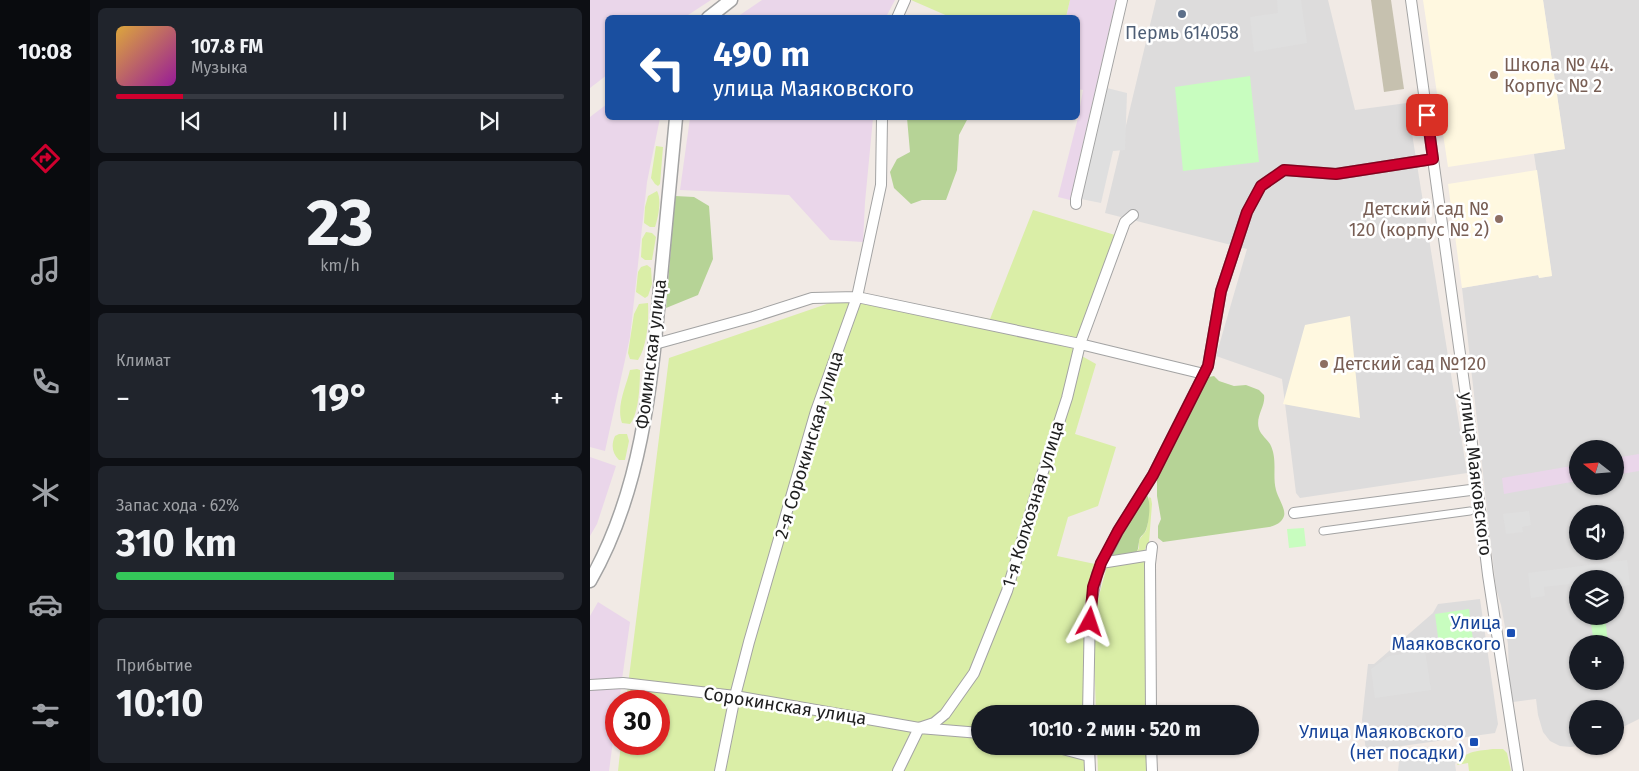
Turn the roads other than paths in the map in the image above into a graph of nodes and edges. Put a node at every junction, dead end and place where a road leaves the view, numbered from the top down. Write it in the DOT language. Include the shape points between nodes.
graph roads {
  1 [pos="731,0"];
  2 [pos="905,0"];
  3 [pos="1122,0"];
  4 [pos="1411,0"];
  5 [pos="710,15"];
  6 [pos="898,15"];
  7 [pos="676,120"];
  8 [pos="882,120"];
  9 [pos="1433,159"];
  10 [pos="1076,204"];
  11 [pos="1133,215"];
  12 [pos="857,297"];
  13 [pos="655,344"];
  14 [pos="1080,344"];
  15 [pos="1204,374"];
  16 [pos="1478,489"];
  17 [pos="1470,511"];
  18 [pos="1294,512"];
  19 [pos="1323,530"];
  20 [pos="1101,563"];
  21 [pos="590,581"];
  22 [pos="590,685"];
  23 [pos="735,696"];
  24 [pos="1088,705"];
  25 [pos="1151,705"];
  26 [pos="919,728"];
  27 [pos="971,732"];
  28 [pos="1089,755"];
  29 [pos="1152,755"];
  30 [pos="720,771"];
  31 [pos="898,771"];
  32 [pos="1090,771"];
  33 [pos="1152,771"];
  34 [pos="1518,771"];
  1 -- 5 [label="street"];
  2 -- 6 [label="street"];
  3 -- 10 [label="street"];
  4 -- 9 [label="street, улица Маяковского"];
  7 -- 13 [label="street, Фоминская улица"];
  8 -- 12 [label="street, 2-я Сорокинская улица" via="881,185"];
  9 -- 15 [label="street" via="1336,174 1284,170 1261,186 1247,212 1221,291"];
  9 -- 16 [label="street, улица Маяковского"];
  11 -- 14 [label="street, 1-я Колхозная улица" via="1125,222"];
  12 -- 13 [label="street" via="812,298"];
  12 -- 14 [label="street"];
  12 -- 23 [label="street, 2-я Сорокинская улица" via="816,412"];
  13 -- 21 [label="street, Фоминская улица" via="633,474 616,526"];
  14 -- 15 [label="street"];
  14 -- 26 [label="street, 1-я Колхозная улица" via="1067,398 1007,591 974,673 944,714 934,723"];
  15 -- 20 [label="street" via="1153,475"];
  16 -- 18 [label="street"];
  16 -- 34 [label="street, улица Маяковского"];
  17 -- 19 [label="street"];
  20 -- 24 [label="street" via="1090,609"];
  20 -- 25 [label="street" via="1151,551"];
  22 -- 23 [label="street, Сорокинская улица" via="623,682"];
  23 -- 26 [label="street, Сорокинская улица"];
  23 -- 30 [label="street, 2-я Сорокинская улица"];
  26 -- 27 [label="street, Сорокинская улица"];
  26 -- 31 [label="street"];
  28 -- 32 [label="street"];
  29 -- 33 [label="street"];
}
